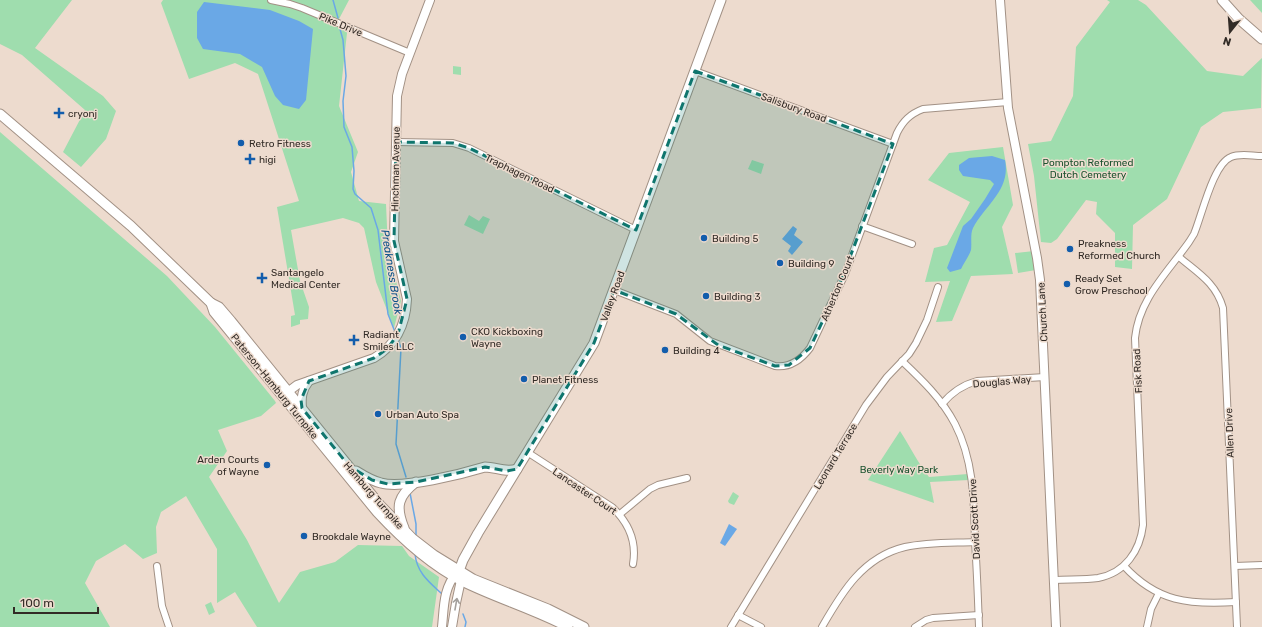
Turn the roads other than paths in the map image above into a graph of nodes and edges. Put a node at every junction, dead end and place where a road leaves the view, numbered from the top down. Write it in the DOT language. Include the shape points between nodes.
graph roads {
  1 [pos="270,0"];
  2 [pos="430,0"];
  3 [pos="721,0"];
  4 [pos="1000,0"];
  5 [pos="1222,0"];
  6 [pos="1262,38"];
  7 [pos="410,53"];
  8 [pos="695,71"];
  9 [pos="1008,102"];
  10 [pos="0,114"];
  11 [pos="396,142"];
  12 [pos="892,144"];
  13 [pos="1262,156"];
  14 [pos="862,226"];
  15 [pos="636,230"];
  16 [pos="912,244"];
  17 [pos="1179,257"];
  18 [pos="938,287"];
  19 [pos="614,290"];
  20 [pos="902,361"];
  21 [pos="1045,378"];
  22 [pos="309,381"];
  23 [pos="286,394"];
  24 [pos="942,404"];
  25 [pos="302,408"];
  26 [pos="527,452"];
  27 [pos="349,466"];
  28 [pos="517,469"];
  29 [pos="476,470"];
  30 [pos="687,478"];
  31 [pos="510,481"];
  32 [pos="416,482"];
  33 [pos="620,514"];
  34 [pos="405,531"];
  35 [pos="976,542"];
  36 [pos="416,546"];
  37 [pos="633,564"];
  38 [pos="1262,565"];
  39 [pos="157,566"];
  40 [pos="1124,566"];
  41 [pos="1235,566"];
  42 [pos="458,576"];
  43 [pos="1054,580"];
  44 [pos="1159,593"];
  45 [pos="1236,602"];
  46 [pos="542,614"];
  47 [pos="738,615"];
  48 [pos="979,615"];
  49 [pos="169,627"];
  50 [pos="442,627"];
  51 [pos="452,627"];
  52 [pos="555,627"];
  53 [pos="568,627"];
  54 [pos="584,627"];
  55 [pos="731,627"];
  56 [pos="761,627"];
  57 [pos="822,627"];
  58 [pos="915,627"];
  59 [pos="980,627"];
  60 [pos="1056,627"];
  61 [pos="1147,627"];
  62 [pos="1237,627"];
  1 -- 7 [label="street, Pike Drive" via="302,8"];
  2 -- 7 [label="street, Hinchman Avenue"];
  3 -- 8 [label="main road, Valley Road"];
  4 -- 9 [label="street, Church Lane"];
  5 -- 6 [label="main road" via="1239,19"];
  7 -- 11 [label="street, Hinchman Avenue" via="397,96"];
  8 -- 12 [label="street, Salisbury Road"];
  8 -- 15 [label="main road, Valley Road"];
  9 -- 12 [label="street, Atherton Court" via="923,109 911,115 901,126"];
  9 -- 21 [label="street, Church Lane" via="1037,258 1042,302"];
  10 -- 23 [label="main road, Hamburg Turnpike" via="131,226 211,303 219,307"];
  11 -- 15 [label="street, Traphagen Road" via="453,143 469,148"];
  11 -- 22 [label="street, Hinchman Avenue" via="394,241 407,299 405,317 396,337 374,358"];
  12 -- 14 [label="street, Atherton Court"];
  13 -- 17 [label="street, Fisk Road" via="1233,156 1223,162 1216,172 1194,234"];
  14 -- 16 [label="street"];
  14 -- 19 [label="street, Atherton Court" via="842,280 810,348 800,360 790,365 775,366 718,345 702,336 676,314"];
  15 -- 19 [label="main road, Valley Road"];
  17 -- 40 [label="street, Fisk Road" via="1145,302 1136,329 1143,525 1140,544"];
  17 -- 41 [label="street, Allen Drive" via="1212,285 1221,299 1223,308"];
  18 -- 20 [label="street, Leonard Terrace" via="922,332"];
  19 -- 26 [label="main road, Valley Road" via="594,343"];
  20 -- 24 [label="street, David Scott Drive"];
  20 -- 47 [label="street, Leonard Terrace" via="866,405"];
  21 -- 24 [label="street, Douglas Way" via="969,383 954,391"];
  21 -- 43 [label="street, Church Lane"];
  22 -- 23 [label="street, Hinchman Avenue" via="297,385"];
  22 -- 25 [label="street" via="303,392"];
  23 -- 25 [label="main road, Hamburg Turnpike"];
  23 -- 36 [label="main road, Paterson-Hamburg Turnpike" via="377,512"];
  24 -- 35 [label="street, David Scott Drive" via="960,437 970,466"];
  25 -- 27 [label="main road, Hamburg Turnpike"];
  26 -- 28 [label="main road, Valley Road"];
  26 -- 33 [label="street, Lancaster Court"];
  27 -- 32 [label="main road" via="381,483"];
  27 -- 34 [label="main road, Hamburg Turnpike"];
  28 -- 29 [label="main road" via="507,471 490,467"];
  28 -- 31 [label="main road, Valley Road"];
  29 -- 31 [label="main road" via="491,472"];
  29 -- 32 [label="main road"];
  30 -- 33 [label="street" via="650,489"];
  31 -- 42 [label="main road, Valley Road" via="471,544"];
  32 -- 34 [label="main road" via="402,495 398,506"];
  33 -- 37 [label="street, Lancaster Court" via="631,534 635,554"];
  34 -- 36 [label="main road, Hamburg Turnpike"];
  35 -- 48 [label="street, David Scott Drive"];
  35 -- 57 [label="street" via="916,545 883,555 848,585"];
  36 -- 42 [label="main road, Hamburg Turnpike" via="434,555"];
  38 -- 41 [label="street"];
  39 -- 49 [label="street" via="162,606"];
  40 -- 43 [label="street, Fisk Road" via="1096,578"];
  40 -- 44 [label="street" via="1141,582"];
  41 -- 45 [label="street, Allen Drive"];
  42 -- 46 [label="main road" via="491,594"];
  42 -- 50 [label="street, Valley Road" via="446,590"];
  51 -- 42 [label="street, Valley Road, one-way"];
  42 -- 54 [label="main road, Hamburg Turnpike" via="548,609"];
  43 -- 60 [label="street, Church Lane"];
  44 -- 45 [label="street" via="1174,599 1203,604"];
  44 -- 61 [label="street" via="1151,609"];
  45 -- 62 [label="street, Allen Drive"];
  46 -- 52 [label="main road"];
  46 -- 53 [label="main road"];
  47 -- 55 [label="street, Leonard Terrace"];
  47 -- 56 [label="street"];
  48 -- 58 [label="street" via="933,618"];
  48 -- 59 [label="street, David Scott Drive"];
}
